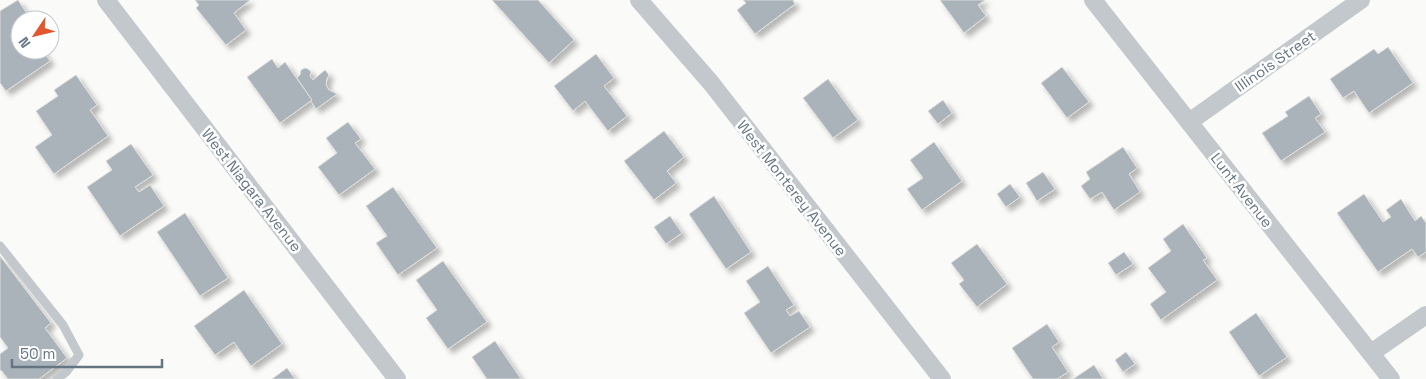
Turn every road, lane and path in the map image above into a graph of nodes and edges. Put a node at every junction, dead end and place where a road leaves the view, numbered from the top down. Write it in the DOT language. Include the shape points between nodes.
graph roads {
  1 [pos="106,0"];
  2 [pos="639,0"];
  3 [pos="1093,0"];
  4 [pos="1362,0"];
  5 [pos="1189,122"];
  6 [pos="0,246"];
  7 [pos="1426,315"];
  8 [pos="1371,353"];
  9 [pos="57,379"];
  10 [pos="397,379"];
  11 [pos="942,379"];
  12 [pos="1391,379"];
  1 -- 10 [label="street, West Niagara Avenue"];
  2 -- 11 [label="street, West Monterey Avenue" via="711,83"];
  3 -- 5 [label="street, Lunt Avenue"];
  4 -- 5 [label="street, Illinois Street"];
  5 -- 8 [label="street, Lunt Avenue"];
  6 -- 9 [label="lane" via="64,325 79,354"];
  7 -- 8 [label="street"];
  8 -- 12 [label="street, Lunt Avenue"];
}
